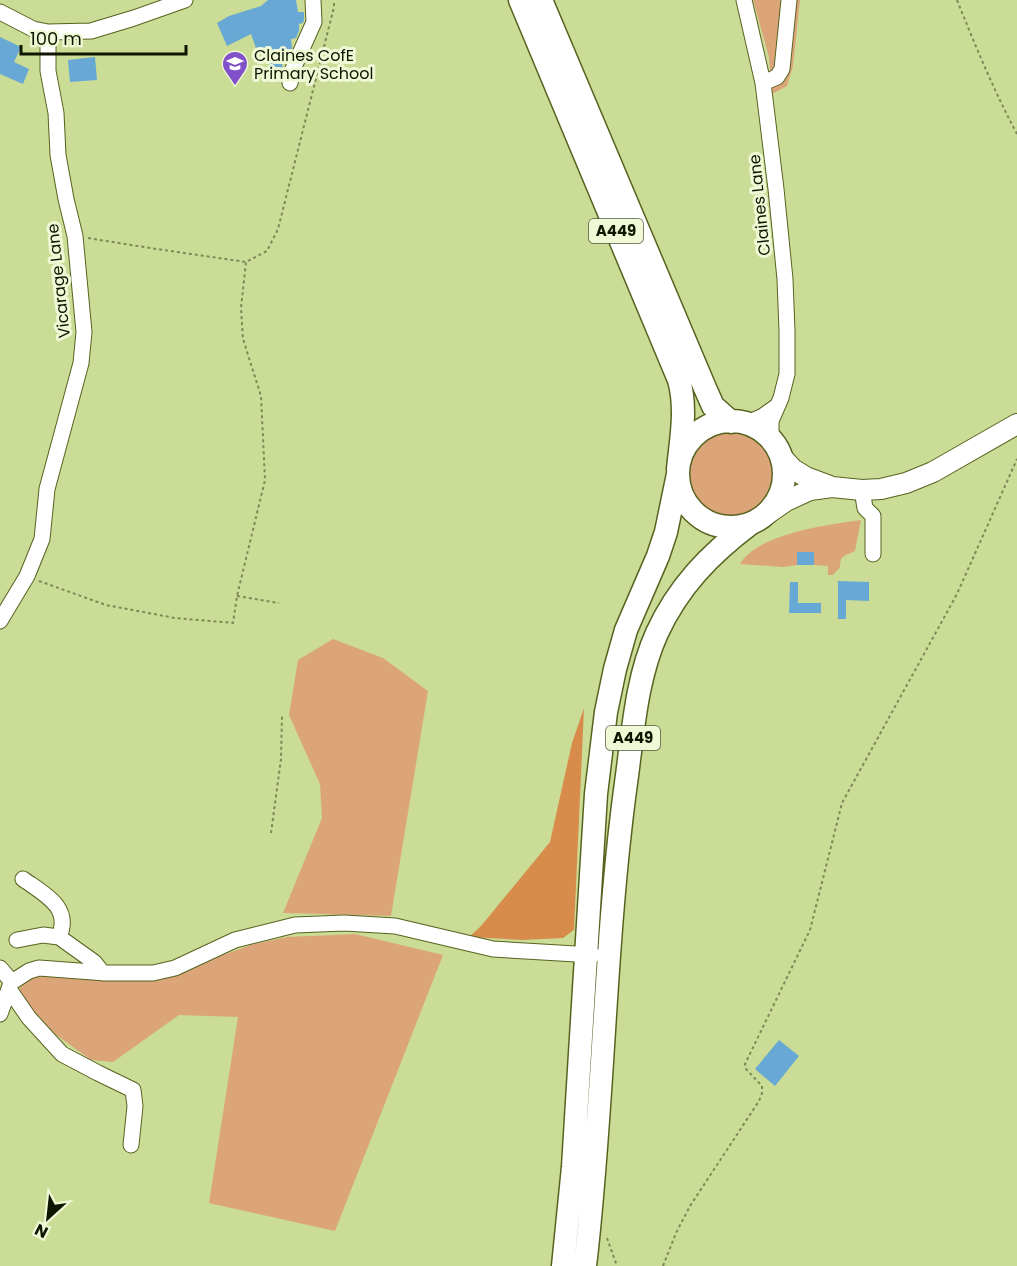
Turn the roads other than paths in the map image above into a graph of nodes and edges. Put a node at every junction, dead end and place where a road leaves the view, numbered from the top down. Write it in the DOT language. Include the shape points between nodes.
graph roads {
  1 [pos="185,0"];
  2 [pos="313,0"];
  3 [pos="520,0"];
  4 [pos="541,0"];
  5 [pos="744,0"];
  6 [pos="789,0"];
  7 [pos="0,12"];
  8 [pos="48,32"];
  9 [pos="290,83"];
  10 [pos="763,83"];
  11 [pos="777,406"];
  12 [pos="738,423"];
  13 [pos="1017,424"];
  14 [pos="777,449"];
  15 [pos="678,471"];
  16 [pos="832,487"];
  17 [pos="862,490"];
  18 [pos="756,520"];
  19 [pos="873,554"];
  20 [pos="0,621"];
  21 [pos="23,879"];
  22 [pos="59,937"];
  23 [pos="17,940"];
  24 [pos="597,956"];
  25 [pos="0,968"];
  26 [pos="103,973"];
  27 [pos="10,985"];
  28 [pos="0,1014"];
  29 [pos="131,1145"];
  30 [pos="563,1266"];
  31 [pos="585,1266"];
  1 -- 8 [label="street" via="91,31"];
  2 -- 9 [label="street" via="314,22 292,69"];
  3 -- 15 [label="highway, A449" via="679,380 683,408"];
  4 -- 12 [label="highway, A449" via="713,406"];
  5 -- 10 [label="street, Claines Lane"];
  6 -- 10 [label="street" via="782,69 777,77"];
  7 -- 8 [label="street"];
  8 -- 20 [label="street, Vicarage Lane" via="48,71 58,155 75,236 84,332 81,363 47,489 42,539 27,576"];
  10 -- 11 [label="street, Claines Lane" via="785,279 787,374"];
  11 -- 12 [label="street" via="763,416"];
  11 -- 14 [label="street, Claines Lane" via="771,421"];
  12 -- 14 [label="highway" via="756,428"];
  12 -- 15 [label="highway" via="715,424 701,431 682,454"];
  13 -- 17 [label="main road, A449" via="933,472 906,483"];
  14 -- 16 [label="main road, A449" via="793,469"];
  14 -- 18 [label="highway" via="783,474 780,493 773,506"];
  15 -- 18 [label="highway" via="684,498 692,511 705,520 735,527"];
  15 -- 24 [label="highway, A449" via="666,532 627,630 610,691 596,794"];
  16 -- 17 [label="main road, A449"];
  16 -- 18 [label="main road, A449" via="796,495"];
  17 -- 19 [label="street" via="865,508 873,516"];
  18 -- 24 [label="highway, A449" via="696,572 667,612 656,635 642,678 617,858"];
  21 -- 22 [label="street" via="53,901 62,913"];
  22 -- 23 [label="street" via="43,935"];
  22 -- 26 [label="street"];
  24 -- 26 [label="street" via="493,949 395,926 344,923 295,925 235,940 175,968 153,973"];
  24 -- 30 [label="highway, A449"];
  24 -- 31 [label="highway, A449" via="596,1143"];
  25 -- 27 [label="street"];
  26 -- 27 [label="street" via="39,968"];
  27 -- 28 [label="street"];
  27 -- 29 [label="street" via="29,1018 62,1054 133,1090"];
}
